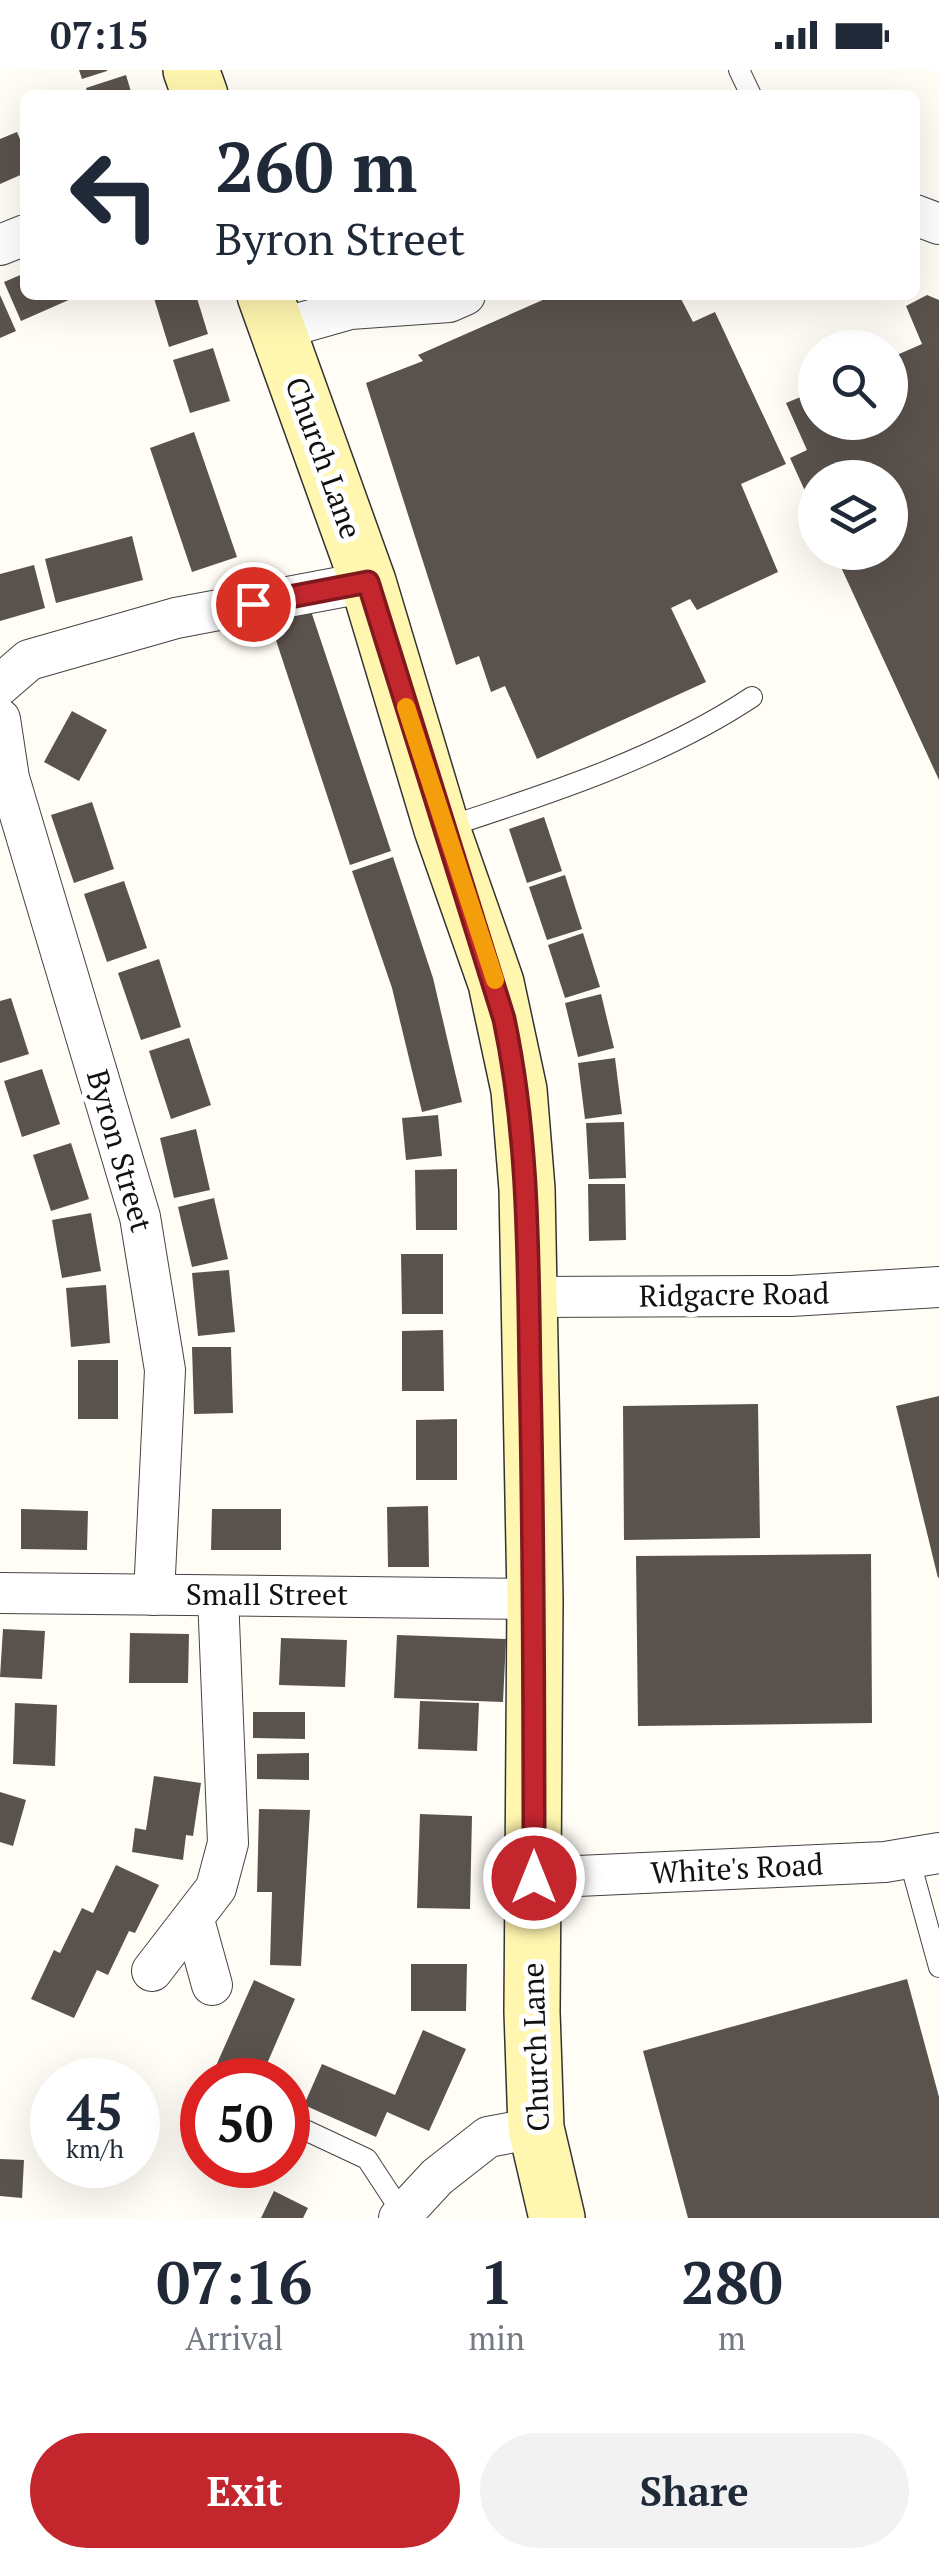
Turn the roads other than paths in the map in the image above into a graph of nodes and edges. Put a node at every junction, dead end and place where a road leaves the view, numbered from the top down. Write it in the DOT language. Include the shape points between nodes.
graph roads {
  1 [pos="454,300"];
  2 [pos="270,312"];
  3 [pos="368,582"];
  4 [pos="0,685"];
  5 [pos="752,697"];
  6 [pos="0,719"];
  7 [pos="442,829"];
  8 [pos="939,1288"];
  9 [pos="529,1297"];
  10 [pos="0,1593"];
  11 [pos="154,1595"];
  12 [pos="218,1596"];
  13 [pos="534,1599"];
  14 [pos="924,1855"];
  15 [pos="534,1878"];
  16 [pos="194,1920"];
  17 [pos="939,1967"];
  18 [pos="152,1971"];
  19 [pos="212,1986"];
  20 [pos="536,2128"];
  21 [pos="310,2132"];
  22 [pos="401,2216"];
  23 [pos="557,2218"];
  1 -- 2 [label="street"];
  2 -- 3 [label="main road, Church Lane"];
  3 -- 4 [label="street" via="176,618 29,660"];
  3 -- 7 [label="main road, Church Lane"];
  5 -- 7 [label="lane" via="693,732 534,799"];
  6 -- 11 [label="street, Byron Street" via="9,778 140,1217 165,1370"];
  7 -- 9 [label="main road, Church Lane" via="496,983 519,1090"];
  8 -- 9 [label="street, Ridgacre Road"];
  9 -- 13 [label="main road, Church Lane"];
  10 -- 11 [label="street, Small Street"];
  11 -- 12 [label="street, Small Street"];
  12 -- 13 [label="street, Small Street"];
  12 -- 16 [label="street" via="228,1843 216,1888"];
  13 -- 15 [label="main road, Church Lane"];
  14 -- 15 [label="street, White's Road"];
  14 -- 17 [label="lane"];
  15 -- 20 [label="main road, Church Lane"];
  16 -- 18 [label="street"];
  16 -- 19 [label="street"];
  20 -- 22 [label="street" via="488,2137"];
  20 -- 23 [label="main road, Church Lane"];
  21 -- 22 [label="lane" via="367,2159"];
}
